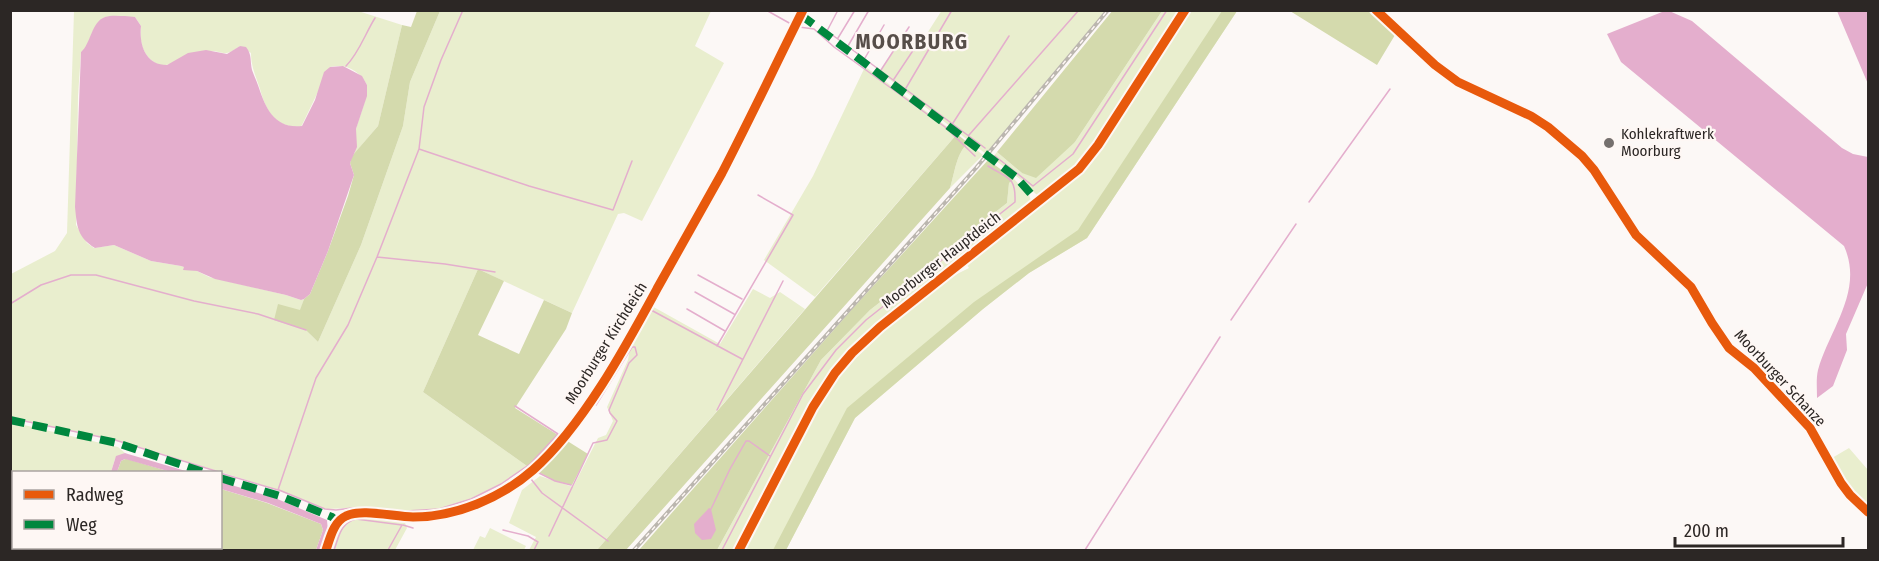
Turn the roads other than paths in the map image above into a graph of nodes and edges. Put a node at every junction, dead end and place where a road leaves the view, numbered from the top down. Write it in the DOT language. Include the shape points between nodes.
graph roads {
  1 [pos="803,10"];
  2 [pos="1185,10"];
  3 [pos="1376,10"];
  4 [pos="1869,512"];
  5 [pos="326,550"];
  6 [pos="739,550"];
  1 -- 5 [label="street, Moorburger Kirchdeich" via="722,172 648,306 618,358 558,445 532,471 496,495 460,510 414,517 357,513 346,516 333,530"];
  2 -- 6 [label="main road, Moorburger Hauptdeich" via="1079,169 880,327 843,364 813,407"];
  3 -- 4 [label="street, Moorburger Schanze" via="1458,82 1548,127 1582,156 1636,235 1691,287 1729,348 1754,368 1810,428 1841,483"];
}
